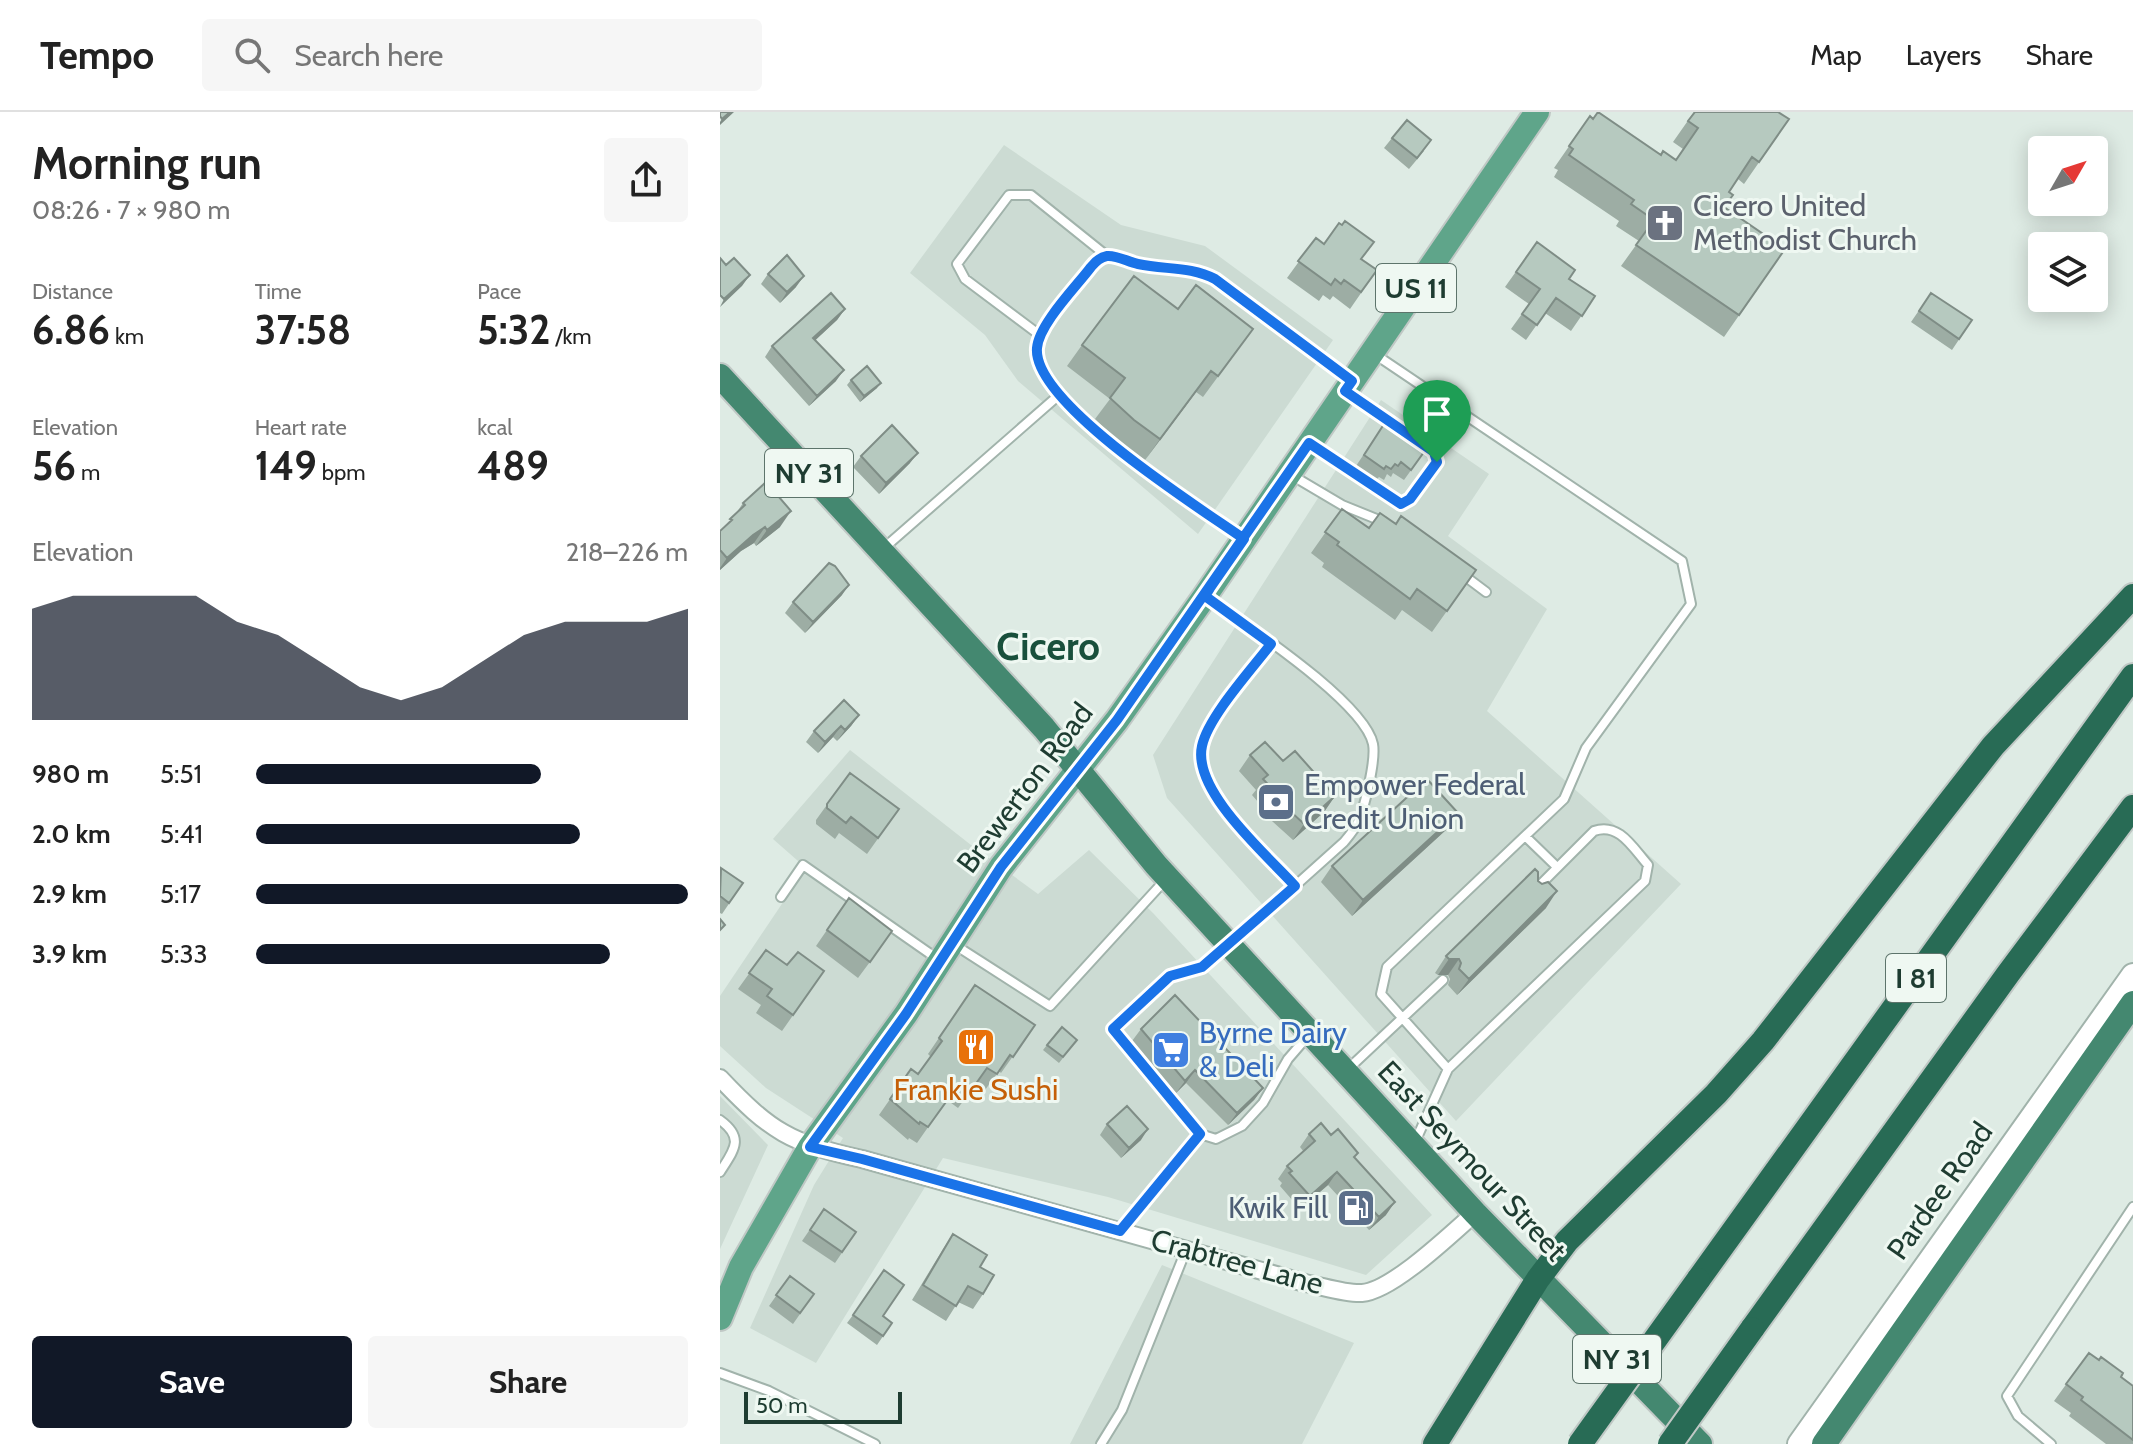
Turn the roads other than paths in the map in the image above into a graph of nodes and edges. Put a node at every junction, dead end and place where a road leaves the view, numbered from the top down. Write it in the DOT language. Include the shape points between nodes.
graph roads {
  1 [pos="1537,112"];
  2 [pos="1107,256"];
  3 [pos="1041,336"];
  4 [pos="1372,353"];
  5 [pos="720,376"];
  6 [pos="1349,386"];
  7 [pos="1059,395"];
  8 [pos="1309,443"];
  9 [pos="1289,474"];
  10 [pos="1391,525"];
  11 [pos="1244,539"];
  12 [pos="881,551"];
  13 [pos="1455,568"];
  14 [pos="1486,592"];
  15 [pos="1205,596"];
  16 [pos="2133,596"];
  17 [pos="1271,644"];
  18 [pos="2133,676"];
  19 [pos="1078,769"];
  20 [pos="2133,807"];
  21 [pos="1525,836"];
  22 [pos="1557,867"];
  23 [pos="1167,877"];
  24 [pos="1295,886"];
  25 [pos="1532,893"];
  26 [pos="781,897"];
  27 [pos="1229,945"];
  28 [pos="946,952"];
  29 [pos="2133,975"];
  30 [pos="1443,980"];
  31 [pos="2133,1003"];
  32 [pos="1402,1019"];
  33 [pos="1310,1033"];
  34 [pos="1448,1069"];
  35 [pos="1345,1072"];
  36 [pos="720,1078"];
  37 [pos="720,1120"];
  38 [pos="1200,1134"];
  39 [pos="1413,1146"];
  40 [pos="810,1147"];
  41 [pos="720,1172"];
  42 [pos="2133,1207"];
  43 [pos="1475,1213"];
  44 [pos="1120,1231"];
  45 [pos="1186,1249"];
  46 [pos="1538,1279"];
  47 [pos="720,1318"];
  48 [pos="720,1373"];
  49 [pos="875,1444"];
  50 [pos="1101,1444"];
  51 [pos="1435,1444"];
  52 [pos="1580,1444"];
  53 [pos="1670,1444"];
  54 [pos="1700,1444"];
  55 [pos="1799,1444"];
  56 [pos="1824,1444"];
  57 [pos="2051,1444"];
  1 -- 4 [label="main road, Brewerton Road / US 11"];
  2 -- 3 [label="lane" via="1091,267"];
  2 -- 3 [label="lane" via="1031,195 1009,195 957,264 965,279"];
  2 -- 6 [label="lane" via="1185,268 1215,279"];
  3 -- 7 [label="lane" via="1037,356"];
  4 -- 6 [label="main road, Brewerton Road / US 11"];
  4 -- 21 [label="lane" via="1682,561 1691,604 1586,748 1564,799"];
  5 -- 12 [label="highway, NY 31"];
  6 -- 8 [label="main road, Brewerton Road / US 11"];
  6 -- 8 [label="lane" via="1434,452 1437,462 1401,504"];
  7 -- 11 [label="lane" via="1115,447"];
  7 -- 12 [label="lane"];
  8 -- 9 [label="main road, Brewerton Road / US 11"];
  9 -- 10 [label="lane" via="1342,505"];
  9 -- 11 [label="main road, Brewerton Road / US 11"];
  11 -- 15 [label="main road, Brewerton Road / US 11"];
  12 -- 19 [label="highway, NY 31"];
  13 -- 14 [label="lane"];
  15 -- 17 [label="lane"];
  15 -- 19 [label="main road, Brewerton Road / US 11"];
  16 -- 46 [label="highway" via="1993,746 1754,1052 1567,1241"];
  17 -- 24 [label="lane" via="1209,726 1201,748 1203,771 1215,796"];
  17 -- 24 [label="lane" via="1354,713 1373,745 1358,823"];
  18 -- 52 [label="highway, I 81, bridge"];
  19 -- 23 [label="highway, East Seymour Street / NY 31"];
  19 -- 28 [label="main road, Brewerton Road / US 11" via="1001,867"];
  20 -- 53 [label="highway, I 81, bridge"];
  21 -- 22 [label="lane"];
  21 -- 32 [label="lane" via="1387,967 1381,994"];
  22 -- 25 [label="lane"];
  22 -- 34 [label="lane" via="1605,827 1617,831 1648,865 1645,881"];
  23 -- 27 [label="highway, East Seymour Street / NY 31"];
  23 -- 28 [label="lane" via="1050,1006"];
  24 -- 27 [label="lane"];
  26 -- 28 [label="lane" via="803,865"];
  27 -- 33 [label="highway, East Seymour Street / NY 31"];
  27 -- 38 [label="lane" via="1202,967 1170,976 1113,1029"];
  28 -- 40 [label="main road, Brewerton Road / US 11"];
  29 -- 55 [label="street, Pardee Road"];
  30 -- 32 [label="lane"];
  31 -- 56 [label="highway, Pardee Road"];
  32 -- 34 [label="lane"];
  32 -- 35 [label="lane"];
  33 -- 35 [label="highway, East Seymour Street / NY 31"];
  33 -- 38 [label="lane" via="1242,1126 1216,1139"];
  34 -- 39 [label="lane"];
  35 -- 39 [label="highway, East Seymour Street / NY 31"];
  36 -- 40 [label="street, Crabtree Lane" via="771,1128"];
  37 -- 41 [label="lane" via="736,1139"];
  38 -- 44 [label="lane"];
  39 -- 43 [label="highway, East Seymour Street / NY 31"];
  40 -- 44 [label="street, Crabtree Lane"];
  40 -- 47 [label="main road, Brewerton Road / US 11" via="741,1267"];
  42 -- 57 [label="lane" via="2007,1396 2018,1416"];
  43 -- 45 [label="street, Crabtree Lane" via="1407,1270 1362,1293 1305,1283"];
  43 -- 46 [label="highway, East Seymour Street / NY 31"];
  44 -- 45 [label="street, Crabtree Lane"];
  45 -- 50 [label="lane" via="1122,1410"];
  46 -- 51 [label="highway"];
  46 -- 54 [label="highway, East Seymour Street / NY 31"];
  48 -- 49 [label="lane" via="769,1391"];
}
